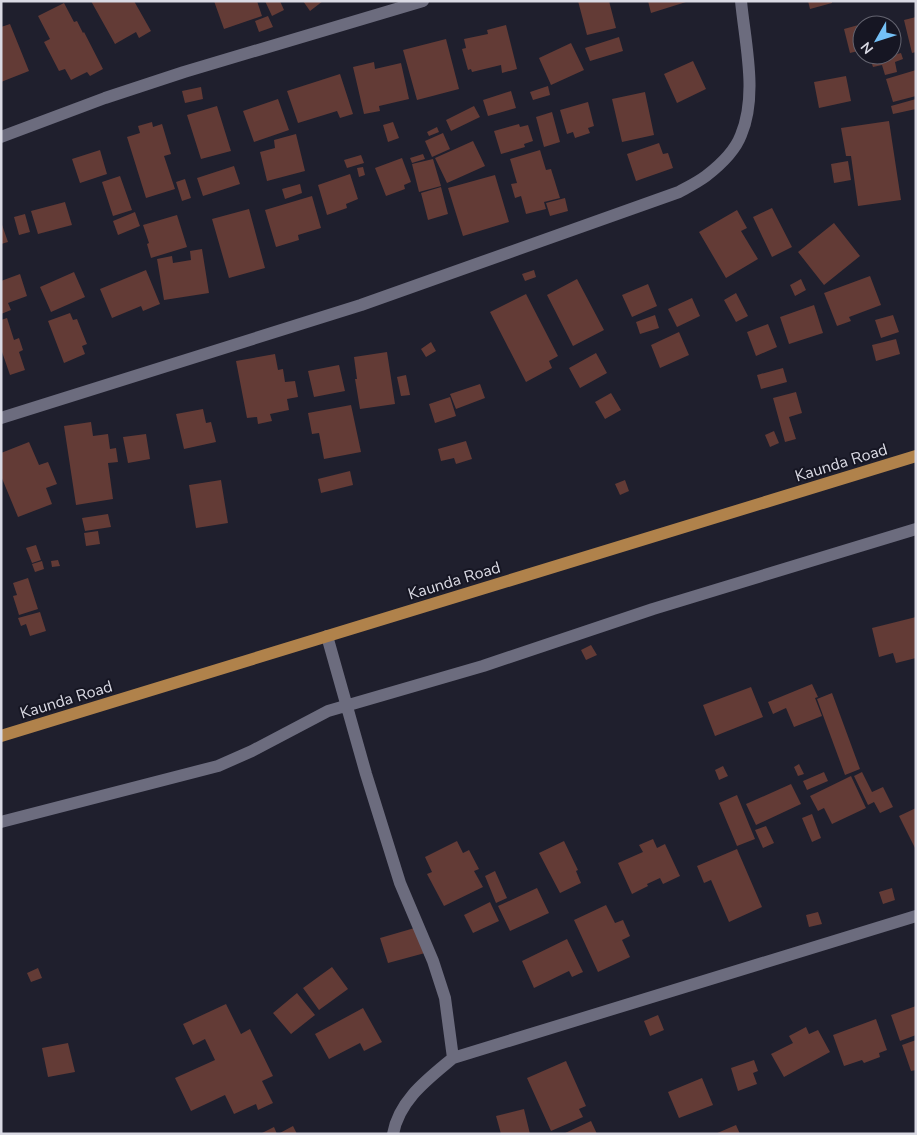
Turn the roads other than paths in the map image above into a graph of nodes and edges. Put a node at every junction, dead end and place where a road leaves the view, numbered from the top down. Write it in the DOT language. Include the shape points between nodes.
graph roads {
  1 [pos="423,1"];
  2 [pos="741,1"];
  3 [pos="1,137"];
  4 [pos="1,418"];
  5 [pos="916,456"];
  6 [pos="916,529"];
  7 [pos="327,636"];
  8 [pos="347,705"];
  9 [pos="1,736"];
  10 [pos="1,822"];
  11 [pos="916,916"];
  12 [pos="453,1058"];
  13 [pos="392,1134"];
  1 -- 3 [label="street" via="184,72"];
  2 -- 4 [label="street" via="750,84 749,110 741,137 705,177 679,192 361,305"];
  5 -- 7 [label="main road, Kaunda Road"];
  6 -- 8 [label="street" via="653,609 483,666"];
  7 -- 8 [label="street"];
  7 -- 9 [label="main road, Kaunda Road"];
  8 -- 10 [label="street" via="328,710 218,766"];
  8 -- 12 [label="street" via="400,883 434,960 445,998"];
  11 -- 12 [label="street"];
  12 -- 13 [label="street" via="416,1089 395,1121"];
}
